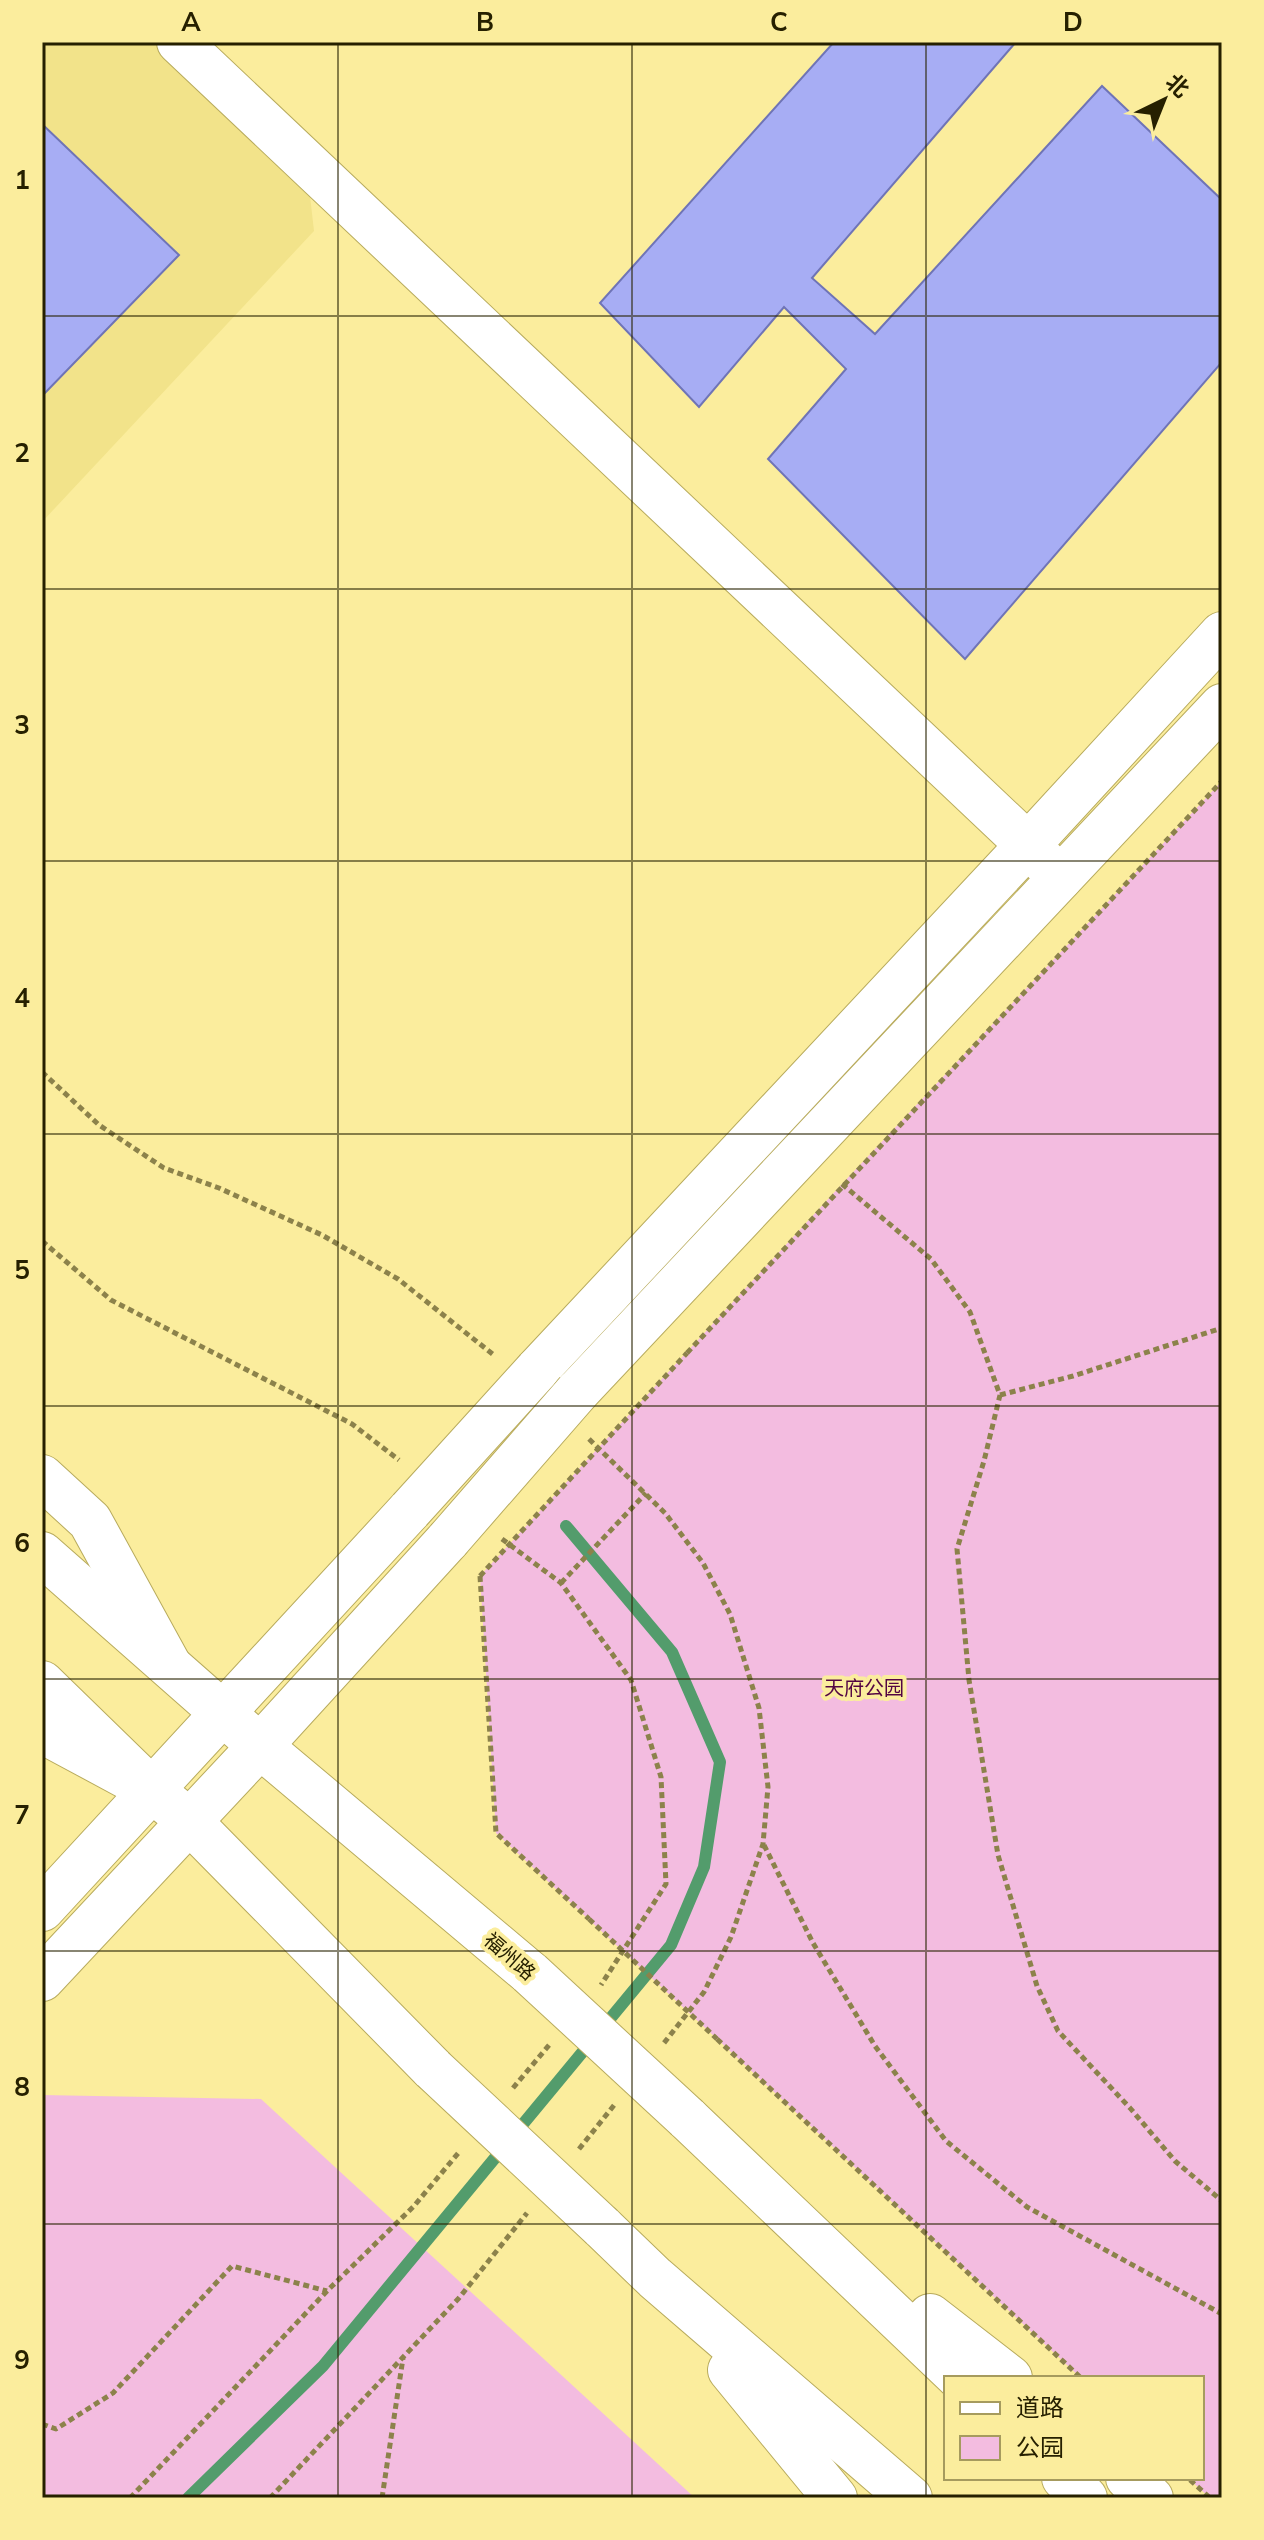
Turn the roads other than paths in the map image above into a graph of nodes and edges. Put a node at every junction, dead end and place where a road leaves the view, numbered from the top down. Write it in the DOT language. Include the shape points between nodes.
graph roads {
  1 [pos="179,42"];
  2 [pos="1222,634"];
  3 [pos="1222,706"];
  4 [pos="1028,845"];
  5 [pos="1060,878"];
  6 [pos="42,1477"];
  7 [pos="42,1554"];
  8 [pos="169,1665"];
  9 [pos="42,1683"];
  10 [pos="42,1731"];
  11 [pos="260,1746"];
  12 [pos="152,1790"];
  13 [pos="189,1821"];
  14 [pos="42,1909"];
  15 [pos="42,1979"];
  16 [pos="749,2176"];
  17 [pos="655,2278"];
  18 [pos="958,2376"];
  19 [pos="1007,2376"];
  20 [pos="1066,2480"];
  21 [pos="1130,2480"];
  22 [pos="835,2498"];
  23 [pos="910,2498"];
  24 [pos="1085,2498"];
  25 [pos="1151,2498"];
  1 -- 4 [label="street"];
  2 -- 4 [label="street"];
  3 -- 5 [label="street"];
  4 -- 5 [label="street"];
  4 -- 12 [label="street, bridge"];
  5 -- 11 [label="street, bridge" via="577,1392"];
  6 -- 8 [label="street" via="90,1521"];
  7 -- 8 [label="street, 福州路"];
  8 -- 11 [label="street, 福州路"];
  9 -- 12 [label="street"];
  10 -- 12 [label="street"];
  11 -- 13 [label="street"];
  11 -- 16 [label="street, 福州路, bridge" via="530,1973"];
  12 -- 13 [label="street"];
  12 -- 14 [label="street"];
  13 -- 15 [label="street"];
  13 -- 17 [label="street, bridge" via="433,2069"];
  16 -- 18 [label="street, 福州路"];
  16 -- 19 [label="street"];
  17 -- 22 [label="street"];
  17 -- 23 [label="street"];
  20 -- 24 [label="street"];
  21 -- 25 [label="street"];
}
